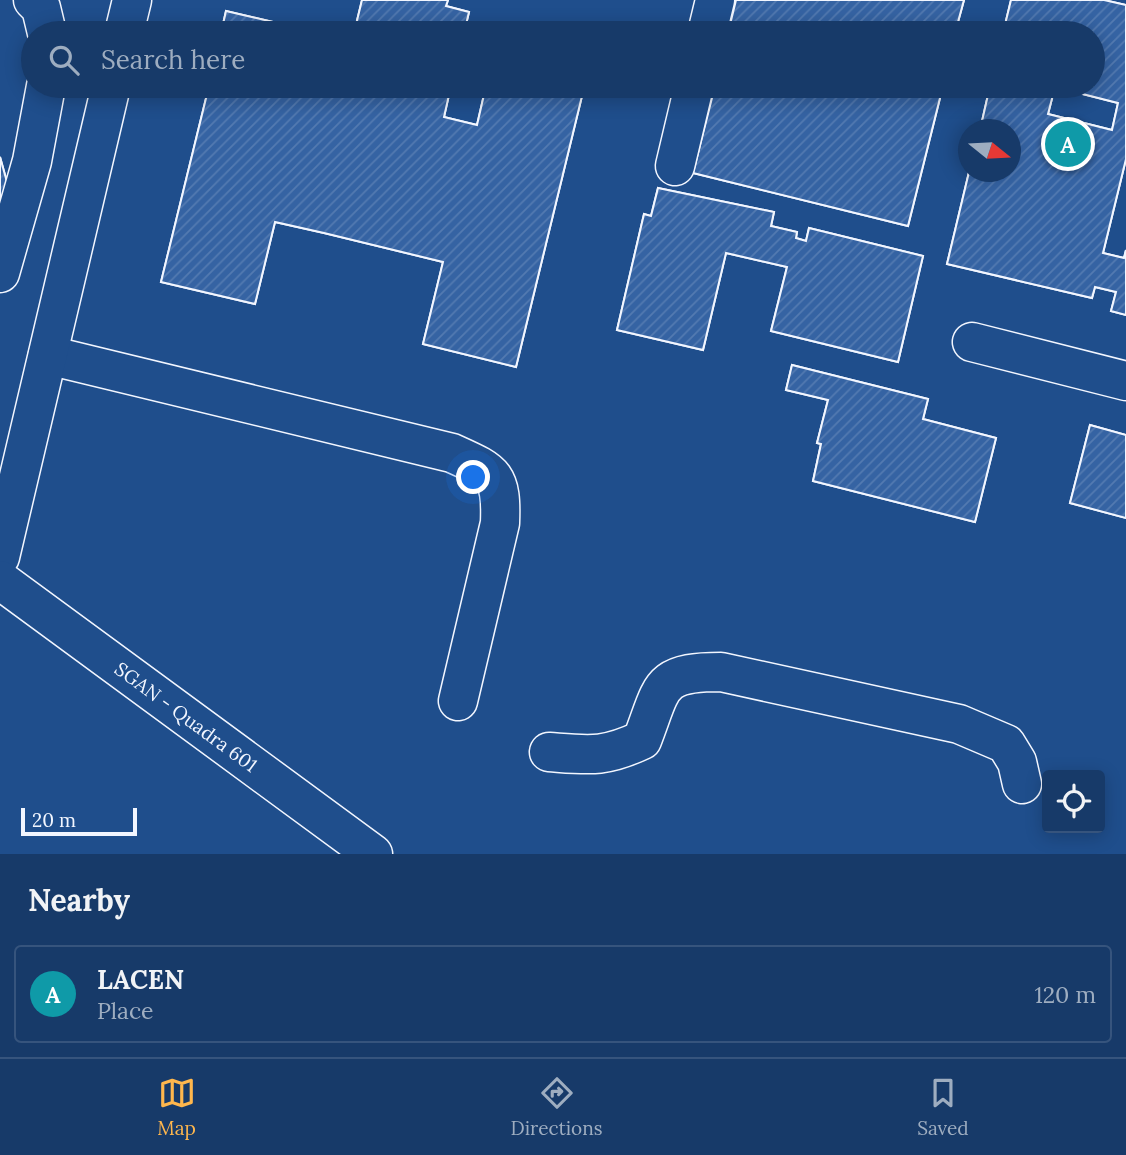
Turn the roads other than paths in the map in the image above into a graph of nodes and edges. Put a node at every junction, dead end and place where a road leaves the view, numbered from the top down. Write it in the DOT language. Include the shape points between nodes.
graph roads {
  1 [pos="33,0"];
  2 [pos="132,0"];
  3 [pos="715,0"];
  4 [pos="44,21"];
  5 [pos="127,21"];
  6 [pos="710,21"];
  7 [pos="44,98"];
  8 [pos="108,98"];
  9 [pos="691,98"];
  10 [pos="675,166"];
  11 [pos="0,273"];
  12 [pos="972,342"];
  13 [pos="48,355"];
  14 [pos="1126,381"];
  15 [pos="0,557"];
  16 [pos="0,579"];
  17 [pos="458,701"];
  18 [pos="549,752"];
  19 [pos="1022,784"];
  20 [pos="373,854"];
  1 -- 4 [label="street"];
  2 -- 5 [label="street"];
  3 -- 6 [label="street"];
  7 -- 11 [label="street" via="32,161"];
  8 -- 13 [label="street"];
  9 -- 10 [label="street"];
  12 -- 14 [label="street"];
  13 -- 15 [label="street"];
  13 -- 17 [label="street" via="452,453 495,477 501,497 500,523"];
  16 -- 20 [label="street, SGAN - Quadra 601"];
  18 -- 19 [label="street" via="594,755 642,740 661,689 671,679 689,672 721,672 959,724 1006,744 1017,762"];
}
